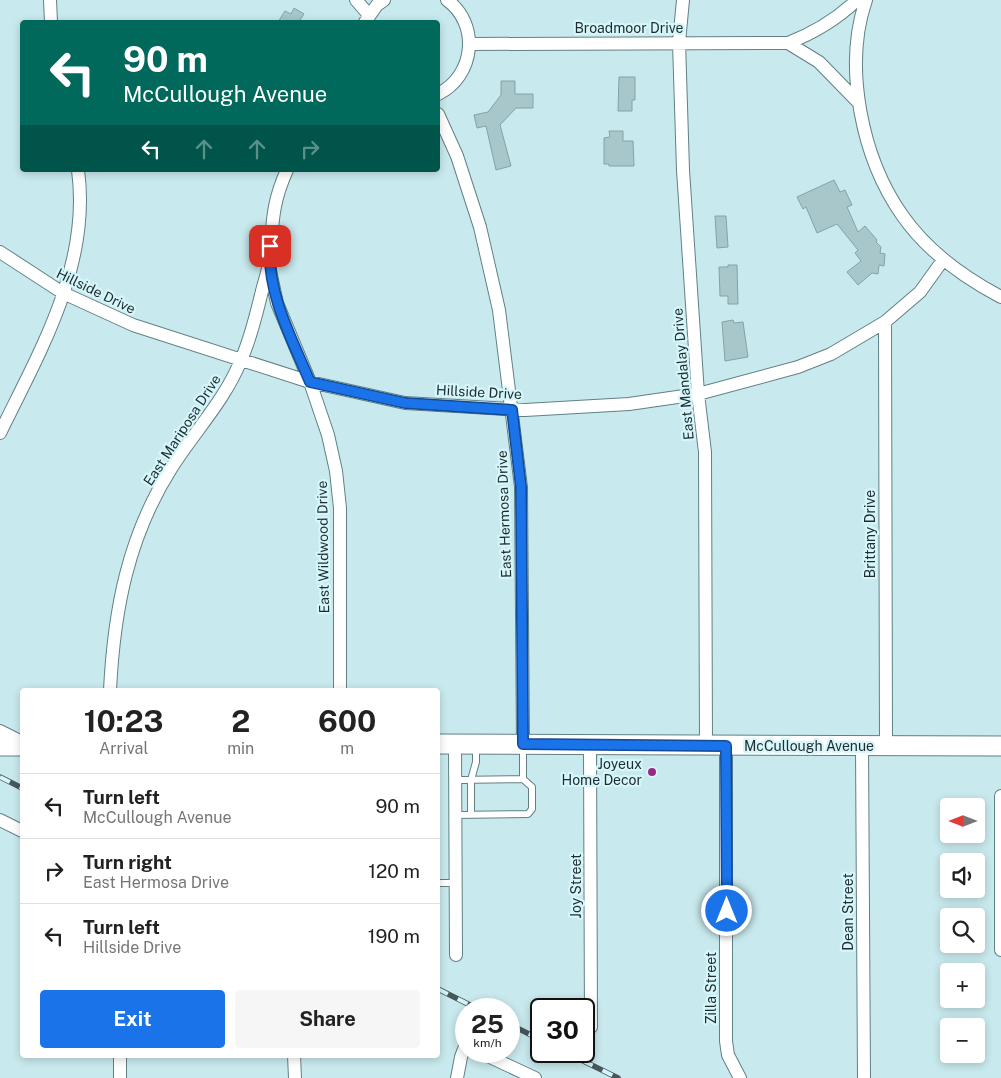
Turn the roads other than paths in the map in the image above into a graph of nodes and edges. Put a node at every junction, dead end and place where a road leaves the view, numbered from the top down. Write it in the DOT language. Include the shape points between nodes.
graph roads {
  1 [pos="50,0"];
  2 [pos="356,0"];
  3 [pos="384,0"];
  4 [pos="447,0"];
  5 [pos="683,0"];
  6 [pos="857,0"];
  7 [pos="866,0"];
  8 [pos="367,19"];
  9 [pos="51,20"];
  10 [pos="679,42"];
  11 [pos="788,43"];
  12 [pos="470,44"];
  13 [pos="440,93"];
  14 [pos="858,102"];
  15 [pos="440,118"];
  16 [pos="78,172"];
  17 [pos="285,172"];
  18 [pos="0,252"];
  19 [pos="943,260"];
  20 [pos="269,264"];
  21 [pos="63,293"];
  22 [pos="1001,297"];
  23 [pos="885,322"];
  24 [pos="241,360"];
  25 [pos="310,382"];
  26 [pos="698,394"];
  27 [pos="512,410"];
  28 [pos="0,433"];
  29 [pos="110,688"];
  30 [pos="340,688"];
  31 [pos="0,731"];
  32 [pos="20,741"];
  33 [pos="446,744"];
  34 [pos="476,744"];
  35 [pos="523,744"];
  36 [pos="590,745"];
  37 [pos="706,745"];
  38 [pos="0,746"];
  39 [pos="20,746"];
  40 [pos="726,746"];
  41 [pos="862,746"];
  42 [pos="886,746"];
  43 [pos="1001,746"];
  44 [pos="523,779"];
  45 [pos="456,780"];
  46 [pos="471,780"];
  47 [pos="1001,796"];
  48 [pos="455,815"];
  49 [pos="472,815"];
  50 [pos="0,820"];
  51 [pos="20,830"];
  52 [pos="1000,863"];
  53 [pos="440,883"];
  54 [pos="456,883"];
  55 [pos="1001,950"];
  56 [pos="456,955"];
  57 [pos="591,998"];
  58 [pos="120,1058"];
  59 [pos="294,1058"];
  60 [pos="459,1063"];
  61 [pos="503,1063"];
  62 [pos="120,1078"];
  63 [pos="294,1078"];
  64 [pos="456,1078"];
  65 [pos="535,1078"];
  66 [pos="740,1078"];
  67 [pos="864,1078"];
  1 -- 9 [label="street"];
  2 -- 8 [label="street"];
  3 -- 8 [label="street"];
  4 -- 12 [label="street" via="462,17"];
  5 -- 10 [label="street, East Mandalay Drive"];
  6 -- 11 [label="street, Broadmoor Drive" via="829,22"];
  7 -- 14 [label="street" via="859,37"];
  10 -- 11 [label="street, Broadmoor Drive"];
  10 -- 12 [label="street, Broadmoor Drive"];
  10 -- 26 [label="street, East Mandalay Drive" via="683,170"];
  11 -- 14 [label="street" via="819,62"];
  12 -- 13 [label="street" via="467,62 459,77"];
  14 -- 19 [label="street" via="872,153 888,189 902,215"];
  15 -- 27 [label="street, East Hermosa Drive" via="457,156 480,227 499,310"];
  16 -- 21 [label="street" via="80,218 76,254"];
  17 -- 20 [label="street, East Wildwood Drive" via="273,208"];
  18 -- 21 [label="street, Hillside Drive"];
  19 -- 22 [label="street"];
  19 -- 23 [label="street, Hillside Drive" via="920,292"];
  20 -- 24 [label="street, East Wildwood Drive"];
  20 -- 25 [label="street, East Wildwood Drive" via="277,303"];
  21 -- 24 [label="street, Hillside Drive" via="133,325"];
  21 -- 28 [label="street" via="51,328"];
  23 -- 26 [label="street, Hillside Drive" via="823,357"];
  23 -- 42 [label="street, Brittany Drive"];
  24 -- 25 [label="street, Hillside Drive"];
  24 -- 29 [label="street, East Mariposa Drive" via="218,402 170,470 146,516 127,564 120,594 112,644"];
  25 -- 27 [label="street, Hillside Drive" via="405,403"];
  25 -- 30 [label="street, East Wildwood Drive" via="328,435 340,508"];
  26 -- 27 [label="street, Hillside Drive" via="629,404"];
  26 -- 37 [label="street, East Mandalay Drive" via="705,452"];
  27 -- 35 [label="street, East Hermosa Drive" via="521,487"];
  31 -- 32 [label="street"];
  33 -- 34 [label="main road, McCullough Avenue"];
  33 -- 45 [label="street"];
  34 -- 35 [label="main road, McCullough Avenue"];
  34 -- 46 [label="lane"];
  35 -- 36 [label="main road, McCullough Avenue"];
  35 -- 44 [label="lane"];
  36 -- 37 [label="main road, McCullough Avenue"];
  36 -- 57 [label="street, Joy Street"];
  37 -- 40 [label="main road, McCullough Avenue"];
  38 -- 39 [label="main road"];
  40 -- 41 [label="main road, McCullough Avenue"];
  40 -- 66 [label="street, Zilla Street" via="726,1041 728,1055"];
  41 -- 42 [label="main road, McCullough Avenue"];
  41 -- 67 [label="street, Dean Street"];
  42 -- 43 [label="main road, McCullough Avenue"];
  44 -- 46 [label="lane"];
  44 -- 49 [label="lane" via="532,787 532,809 528,814"];
  45 -- 46 [label="lane"];
  45 -- 48 [label="street"];
  46 -- 49 [label="lane"];
  47 -- 52 [label="street"];
  48 -- 49 [label="lane"];
  48 -- 54 [label="street"];
  50 -- 51 [label="street"];
  52 -- 55 [label="street"];
  53 -- 54 [label="lane"];
  54 -- 56 [label="street"];
  58 -- 62 [label="street"];
  59 -- 63 [label="street"];
  60 -- 64 [label="street"];
  61 -- 65 [label="street"];
}
